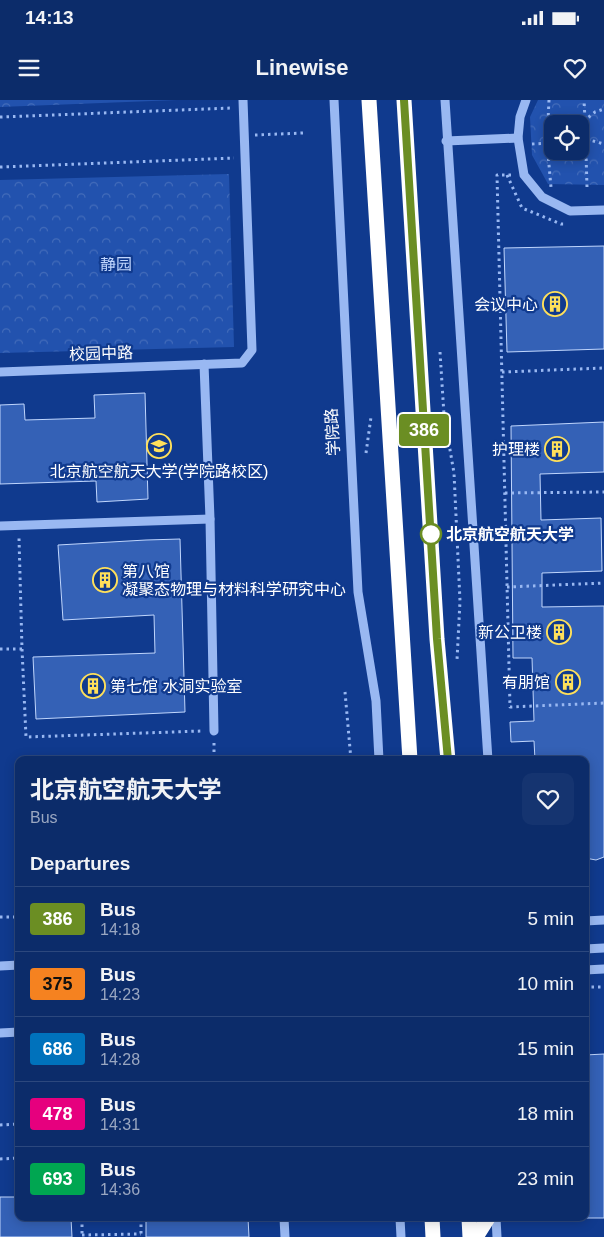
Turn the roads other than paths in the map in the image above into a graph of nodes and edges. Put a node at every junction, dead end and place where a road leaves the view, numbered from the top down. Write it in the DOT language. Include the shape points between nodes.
graph roads {
  1 [pos="334,100"];
  2 [pos="369,100"];
  3 [pos="404,100"];
  4 [pos="445,100"];
  5 [pos="526,100"];
  6 [pos="243,104"];
  7 [pos="518,138"];
  8 [pos="446,141"];
  9 [pos="604,210"];
  10 [pos="204,364"];
  11 [pos="0,372"];
  12 [pos="210,519"];
  13 [pos="0,526"];
  14 [pos="214,731"];
  15 [pos="379,756"];
  16 [pos="410,756"];
  17 [pos="449,756"];
  18 [pos="488,756"];
  19 [pos="604,920"];
  20 [pos="589,921"];
  21 [pos="604,948"];
  22 [pos="589,949"];
  23 [pos="15,965"];
  24 [pos="0,966"];
  25 [pos="589,970"];
  26 [pos="604,970"];
  27 [pos="15,1032"];
  28 [pos="0,1033"];
  29 [pos="284,1221"];
  30 [pos="400,1221"];
  31 [pos="432,1221"];
  32 [pos="469,1221"];
  33 [pos="486,1221"];
  34 [pos="496,1221"];
  35 [pos="285,1237"];
  36 [pos="401,1237"];
  37 [pos="433,1237"];
  38 [pos="470,1237"];
  39 [pos="476,1237"];
  40 [pos="497,1237"];
  1 -- 15 [label="street, 学院路" via="358,592 376,701"];
  2 -- 16 [label="highway"];
  3 -- 17 [label="highway" via="437,639"];
  4 -- 8 [label="street"];
  5 -- 7 [label="street"];
  6 -- 10 [label="street, 校园中路" via="252,350 242,363"];
  7 -- 8 [label="street"];
  7 -- 9 [label="street" via="524,175 542,197 570,212"];
  8 -- 18 [label="street"];
  10 -- 11 [label="street, 校园中路"];
  10 -- 12 [label="street"];
  12 -- 13 [label="street"];
  12 -- 14 [label="street"];
  19 -- 20 [label="street"];
  21 -- 22 [label="street"];
  23 -- 24 [label="street"];
  25 -- 26 [label="street"];
  27 -- 28 [label="street"];
  29 -- 35 [label="street"];
  30 -- 36 [label="street"];
  31 -- 37 [label="highway"];
  32 -- 38 [label="highway"];
  33 -- 39 [label="highway"];
  34 -- 40 [label="street"];
}
